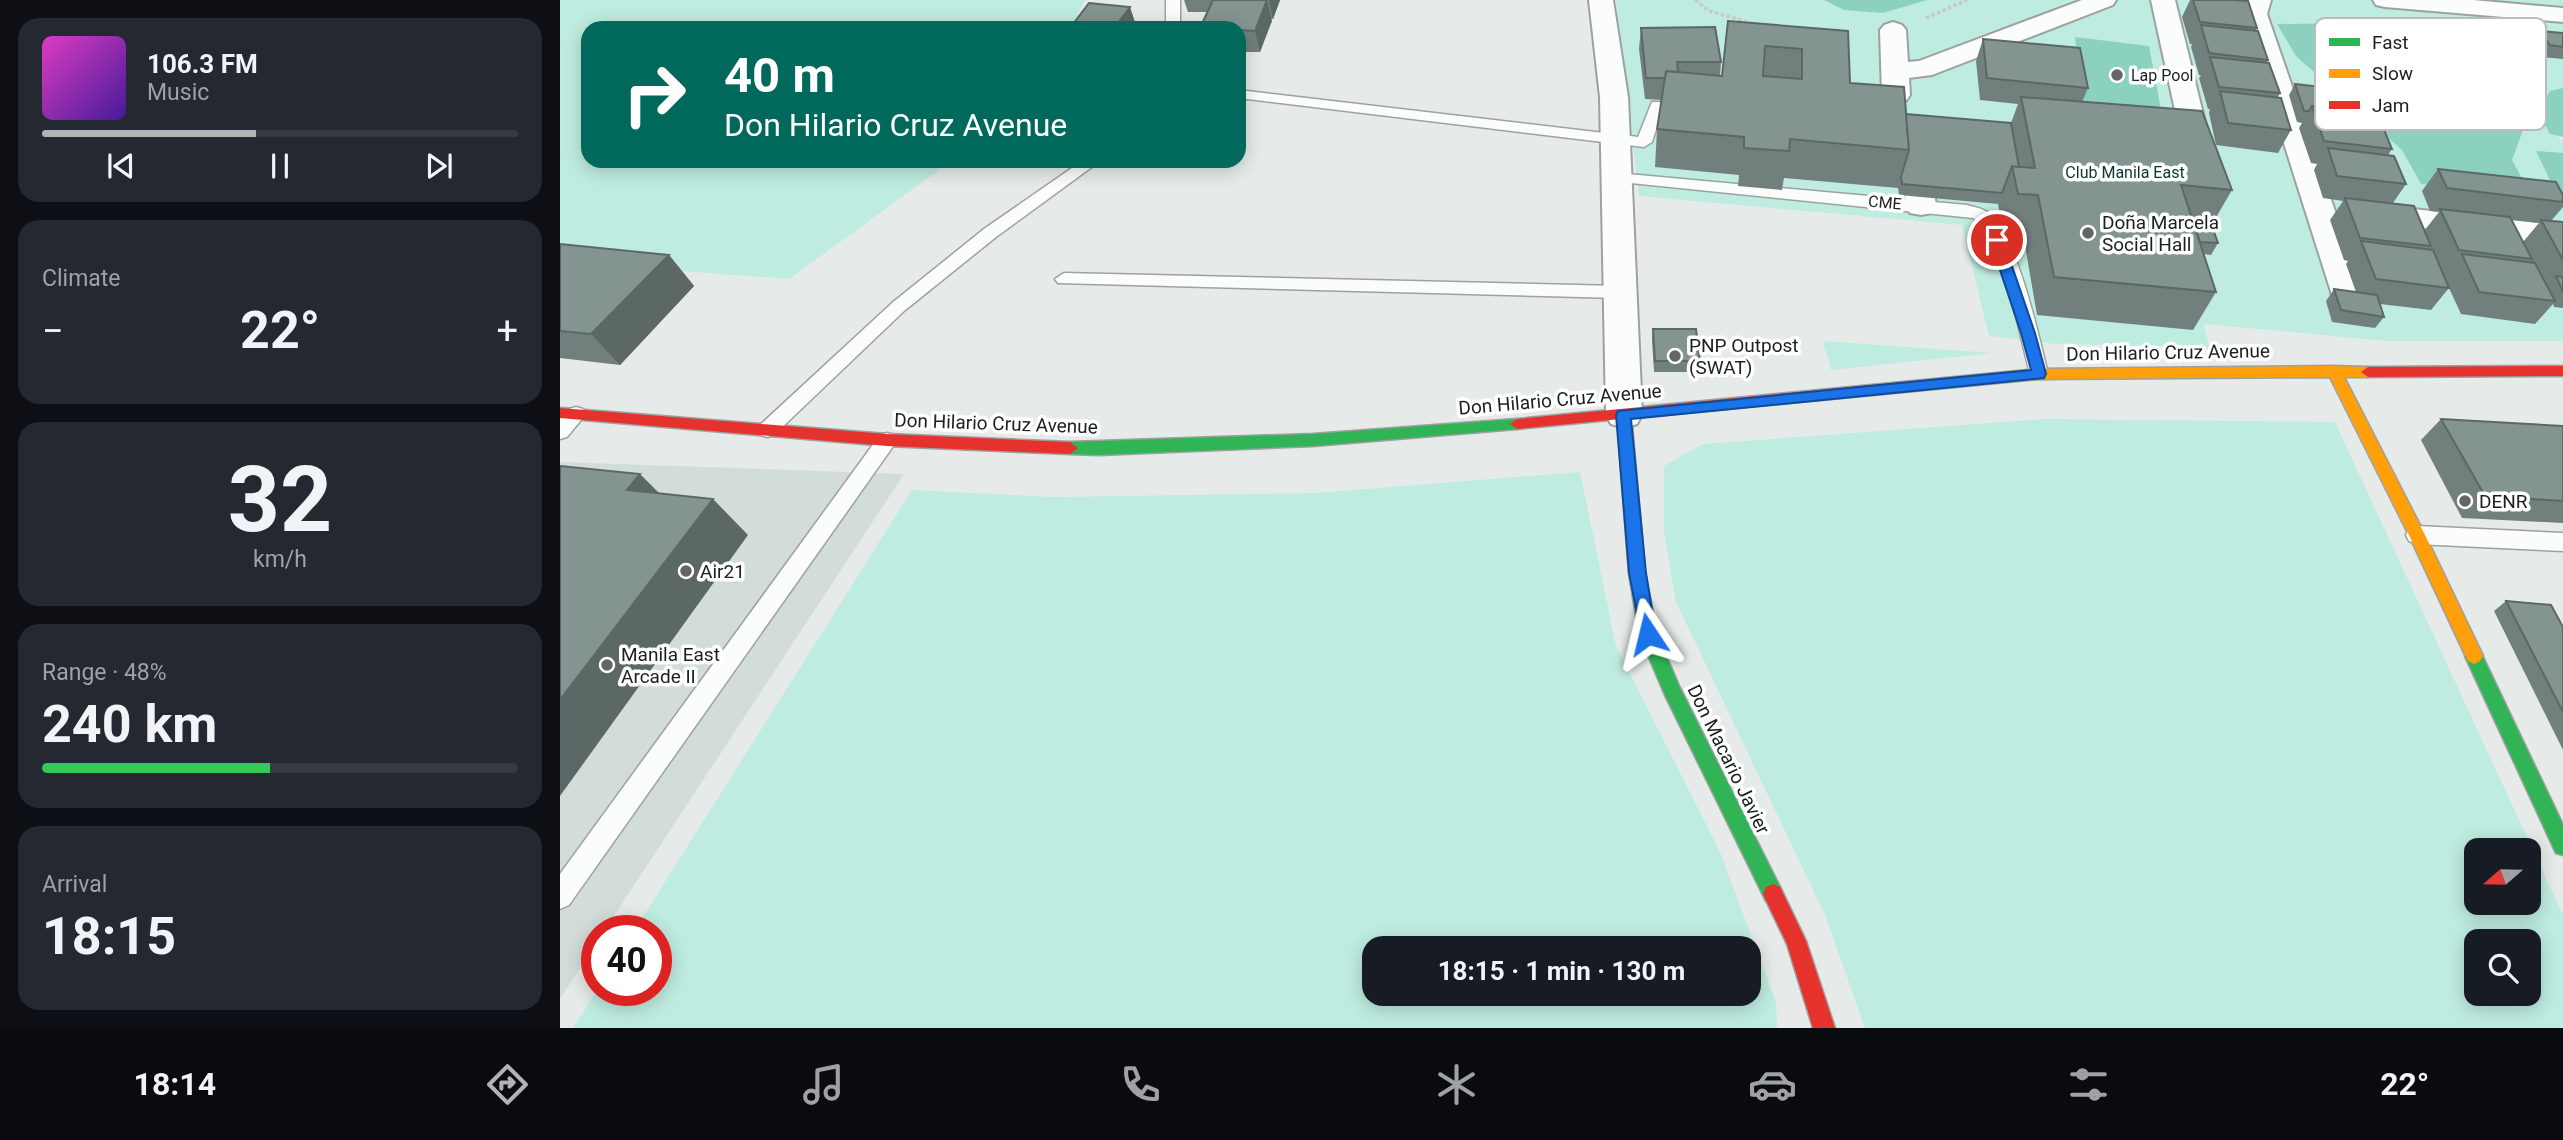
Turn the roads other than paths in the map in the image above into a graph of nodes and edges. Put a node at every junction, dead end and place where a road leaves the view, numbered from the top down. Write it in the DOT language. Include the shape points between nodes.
graph roads {
  1 [pos="1173,0"];
  2 [pos="1601,0"];
  3 [pos="2104,0"];
  4 [pos="2163,0"];
  5 [pos="2259,0"];
  6 [pos="2385,0"];
  7 [pos="2563,15"];
  8 [pos="1173,21"];
  9 [pos="1893,30"];
  10 [pos="1895,71"];
  11 [pos="1246,95"];
  12 [pos="1657,105"];
  13 [pos="1615,138"];
  14 [pos="2196,142"];
  15 [pos="1082,168"];
  16 [pos="1618,178"];
  17 [pos="1921,206"];
  18 [pos="2318,208"];
  19 [pos="2563,236"];
  20 [pos="1064,279"];
  21 [pos="1619,292"];
  22 [pos="2348,295"];
  23 [pos="2334,371"];
  24 [pos="2563,371"];
  25 [pos="2039,374"];
  26 [pos="568,414"];
  27 [pos="1624,415"];
  28 [pos="767,430"];
  29 [pos="560,432"];
  30 [pos="887,440"];
  31 [pos="2417,535"];
  32 [pos="2563,542"];
  33 [pos="2536,790"];
  34 [pos="2563,792"];
  35 [pos="2563,846"];
  36 [pos="560,896"];
  37 [pos="1824,1028"];
  1 -- 8 [label="lane"];
  2 -- 13 [label="street"];
  3 -- 10 [label="street" via="1923,69"];
  4 -- 14 [label="street"];
  5 -- 18 [label="street" via="2255,14"];
  6 -- 7 [label="street"];
  9 -- 10 [label="street"];
  10 -- 17 [label="street" via="1898,122 1912,128"];
  11 -- 13 [label="lane"];
  12 -- 13 [label="lane" via="1644,142"];
  13 -- 16 [label="street"];
  15 -- 28 [label="lane" via="990,233 898,307"];
  16 -- 17 [label="lane, CME"];
  16 -- 21 [label="street"];
  17 -- 25 [label="lane, CME" via="1967,210 1990,225 2004,255"];
  18 -- 19 [label="street"];
  18 -- 22 [label="street"];
  20 -- 21 [label="lane"];
  21 -- 27 [label="street"];
  23 -- 24 [label="street, Don Hilario Cruz Avenue"];
  23 -- 25 [label="street, Don Hilario Cruz Avenue"];
  23 -- 31 [label="street"];
  25 -- 27 [label="street, Don Hilario Cruz Avenue"];
  26 -- 28 [label="street, Don Hilario Cruz Avenue"];
  26 -- 29 [label="lane"];
  27 -- 30 [label="street, Don Hilario Cruz Avenue" via="1313,440 1099,449"];
  27 -- 37 [label="street, Don Macario Javier" via="1637,573 1648,634 1796,941"];
  28 -- 30 [label="street, Don Hilario Cruz Avenue"];
  30 -- 36 [label="lane"];
  31 -- 32 [label="lane"];
  31 -- 33 [label="street"];
  33 -- 34 [label="lane"];
  33 -- 35 [label="street"];
}
